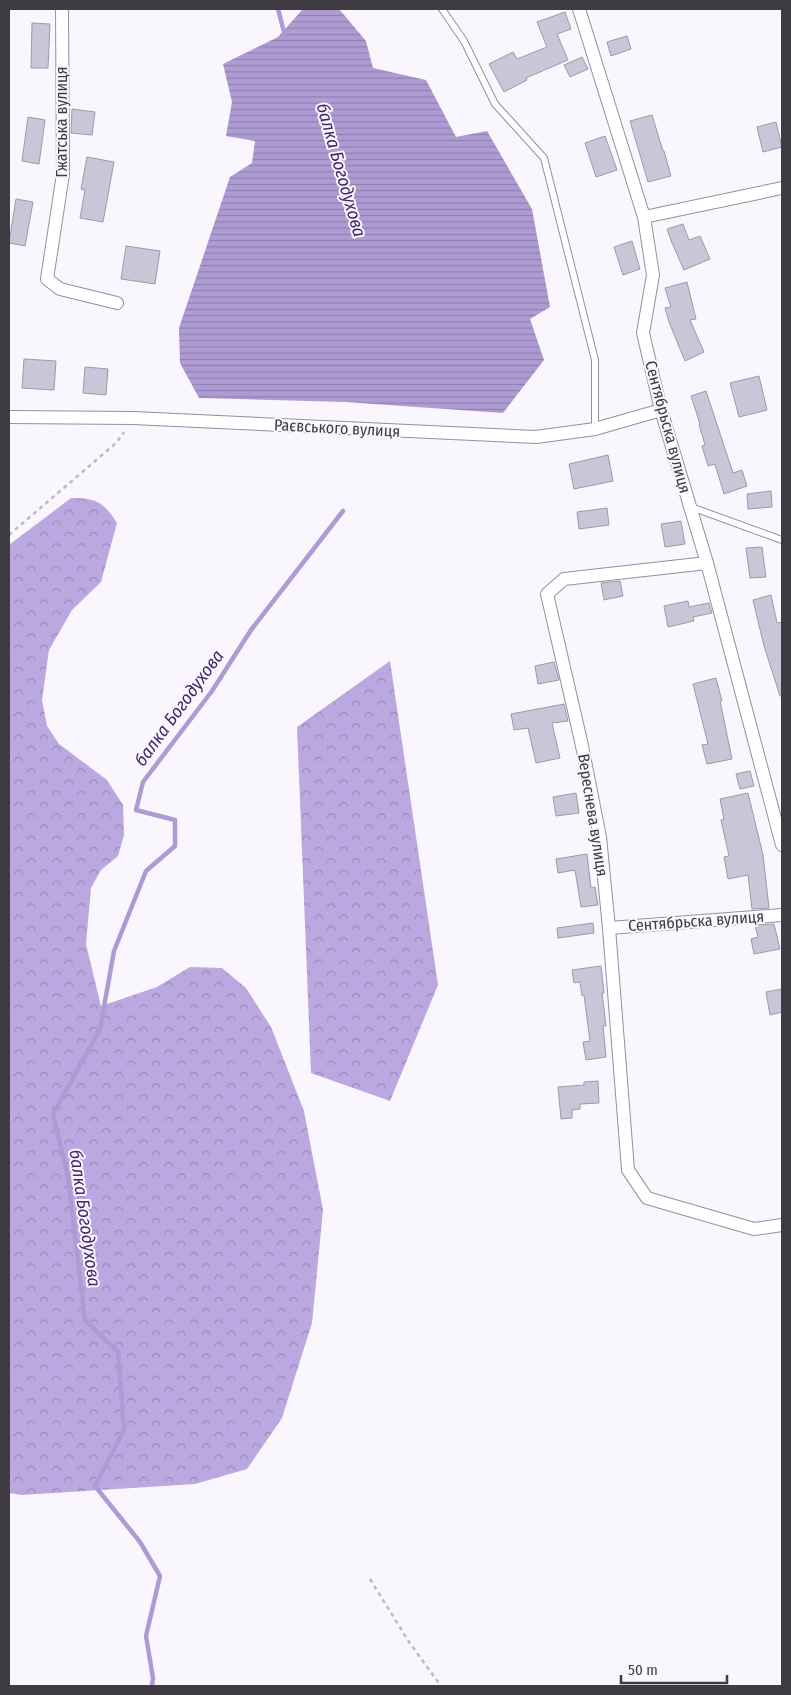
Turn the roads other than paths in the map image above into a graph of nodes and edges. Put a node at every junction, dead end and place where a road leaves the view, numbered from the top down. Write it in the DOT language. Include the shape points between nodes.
graph roads {
  1 [pos="62,9"];
  2 [pos="442,9"];
  3 [pos="579,9"];
  4 [pos="782,188"];
  5 [pos="644,217"];
  6 [pos="117,303"];
  7 [pos="661,410"];
  8 [pos="9,417"];
  9 [pos="595,430"];
  10 [pos="690,506"];
  11 [pos="782,540"];
  12 [pos="707,563"];
  13 [pos="782,845"];
  14 [pos="782,915"];
  15 [pos="609,928"];
  16 [pos="782,1225"];
  1 -- 6 [label="street, Гжатська вулиця" via="63,174 47,278 60,289"];
  2 -- 9 [label="lane" via="464,41 495,104 544,158 595,360"];
  3 -- 5 [label="street, Сентябрьска вулиця"];
  4 -- 5 [label="street"];
  5 -- 7 [label="street, Сентябрьска вулиця" via="653,275 643,333"];
  7 -- 9 [label="street, Раєвського вулиця"];
  7 -- 10 [label="street, Сентябрьска вулиця"];
  8 -- 9 [label="street, Раєвського вулиця" via="133,418 536,437"];
  10 -- 11 [label="lane"];
  10 -- 12 [label="street, Сентябрьска вулиця"];
  12 -- 13 [label="street, Сентябрьска вулиця"];
  12 -- 15 [label="street, Вереснева вулиця" via="564,579 548,594 600,837"];
  14 -- 15 [label="street, Сентябрьска вулиця"];
  15 -- 16 [label="street, Вереснева вулиця" via="628,1170 647,1198 754,1229"];
}
